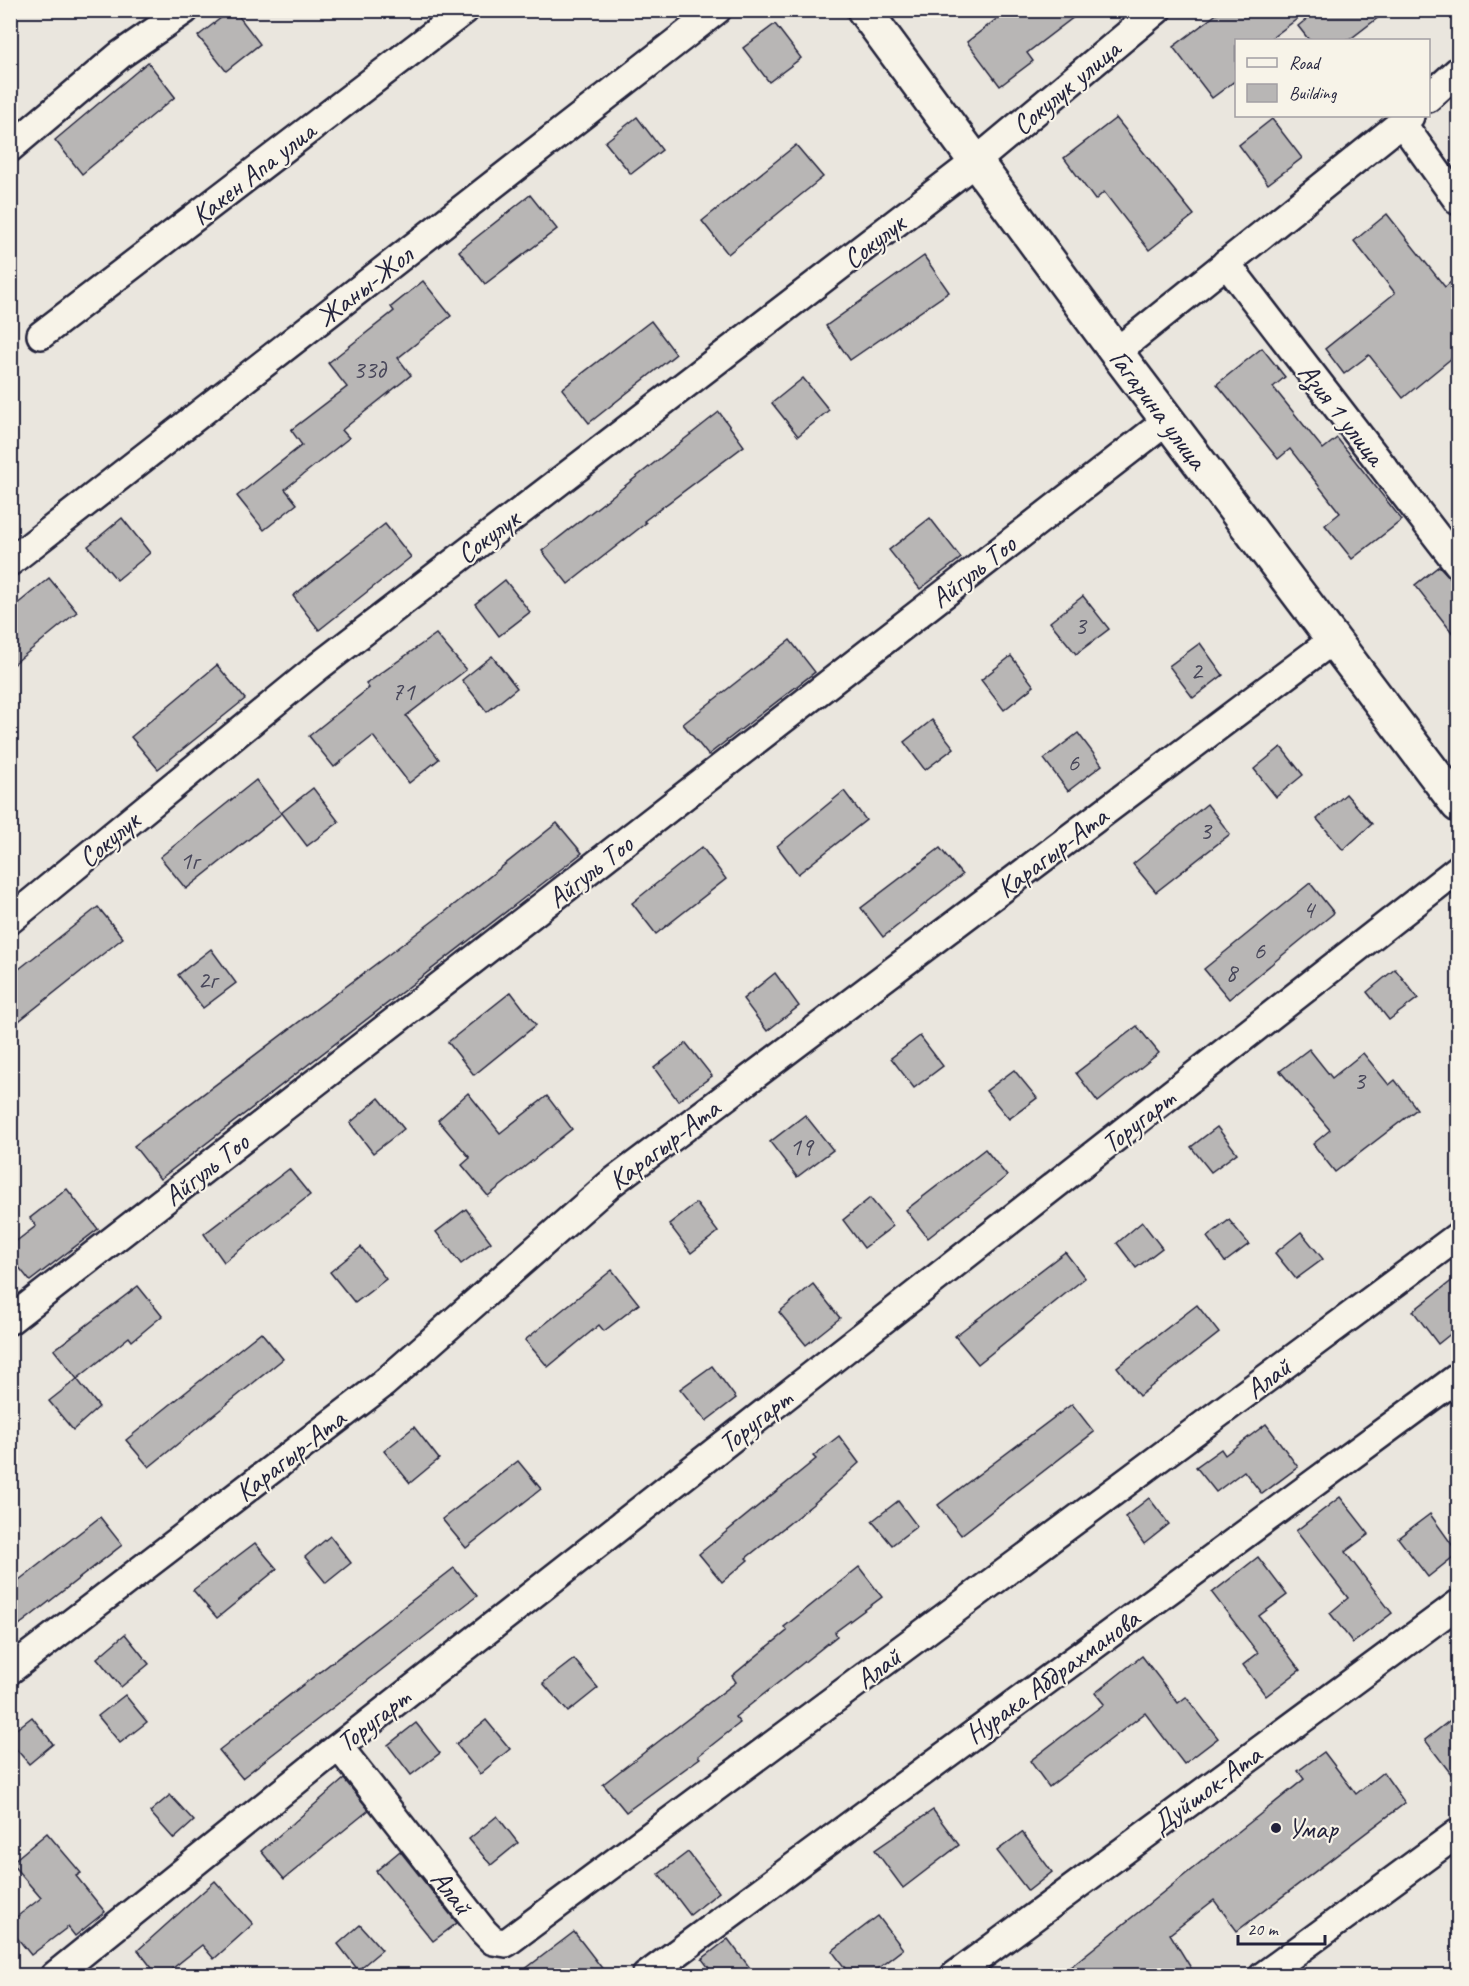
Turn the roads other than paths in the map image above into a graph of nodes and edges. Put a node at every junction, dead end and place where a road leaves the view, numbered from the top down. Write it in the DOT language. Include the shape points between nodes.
graph roads {
  1 [pos="185,10"];
  2 [pos="465,10"];
  3 [pos="717,10"];
  4 [pos="864,10"];
  5 [pos="1157,10"];
  6 [pos="1458,71"];
  7 [pos="1430,96"];
  8 [pos="1406,119"];
  9 [pos="10,148"];
  10 [pos="975,162"];
  11 [pos="1458,201"];
  12 [pos="1226,263"];
  13 [pos="41,335"];
  14 [pos="1116,352"];
  15 [pos="1168,420"];
  16 [pos="10,562"];
  17 [pos="1458,564"];
  18 [pos="1334,639"];
  19 [pos="1458,805"];
  20 [pos="1458,869"];
  21 [pos="10,920"];
  22 [pos="1458,1236"];
  23 [pos="10,1320"];
  24 [pos="1458,1377"];
  25 [pos="1458,1604"];
  26 [pos="10,1670"];
  27 [pos="339,1747"];
  28 [pos="1458,1833"];
  29 [pos="54,1976"];
  30 [pos="646,1976"];
  31 [pos="954,1976"];
  32 [pos="1263,1976"];
  1 -- 9 [label="street" via="120,55"];
  2 -- 13 [label="street, Какен Апа улиа"];
  3 -- 16 [label="street, Жаны-Жол"];
  4 -- 10 [label="main road, Гагарина улица"];
  5 -- 10 [label="street, Сокулук улица"];
  6 -- 7 [label="street"];
  8 -- 11 [label="street"];
  8 -- 12 [label="street"];
  10 -- 14 [label="main road, Гагарина улица"];
  10 -- 21 [label="street, Сокулук" via="319,666"];
  12 -- 14 [label="street"];
  12 -- 17 [label="street, Азия 1 улица"];
  14 -- 15 [label="main road, Гагарина улица"];
  15 -- 18 [label="main road, Гагарина улица"];
  15 -- 23 [label="street, Айгуль Тоо"];
  18 -- 19 [label="main road, Гагарина улица"];
  18 -- 26 [label="street, Карагыр-Ата" via="610,1184 382,1384"];
  20 -- 27 [label="street, Торугарт"];
  22 -- 27 [label="street, Алай" via="506,1943 493,1941 484,1932"];
  24 -- 30 [label="street, Нурака Абдрахманова"];
  25 -- 31 [label="street, Дуйшок-Ата"];
  27 -- 29 [label="street, Торугарт"];
  28 -- 32 [label="street"];
}
